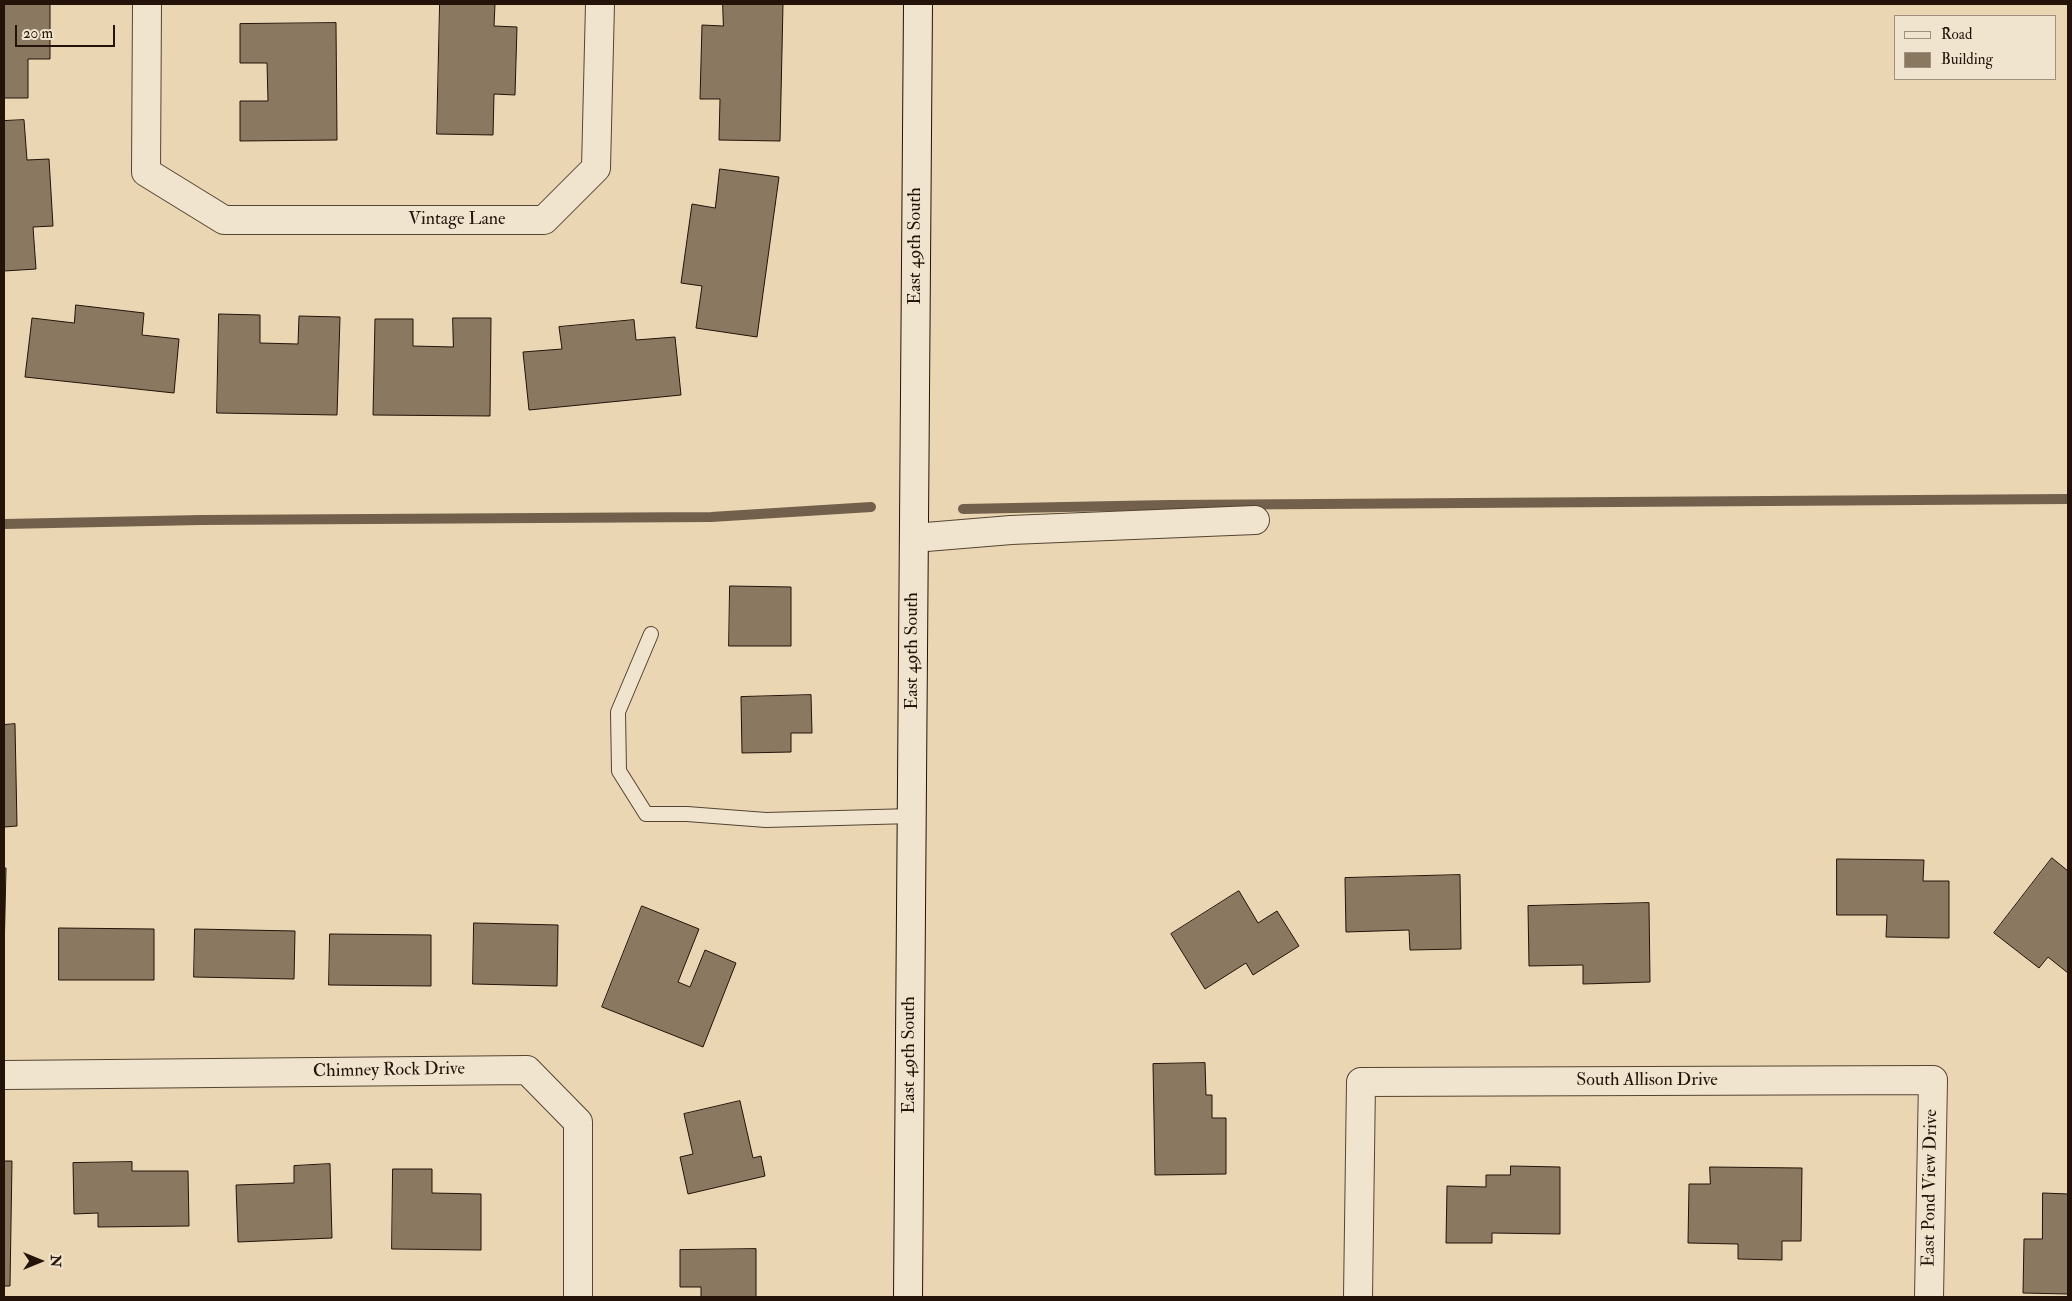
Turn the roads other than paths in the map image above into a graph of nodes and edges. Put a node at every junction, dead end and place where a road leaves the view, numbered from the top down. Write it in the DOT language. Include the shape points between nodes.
graph roads {
  1 [pos="147,4"];
  2 [pos="600,4"];
  3 [pos="918,4"];
  4 [pos="1255,520"];
  5 [pos="914,538"];
  6 [pos="651,634"];
  7 [pos="912,816"];
  8 [pos="4,1075"];
  9 [pos="1933,1080"];
  10 [pos="578,1297"];
  11 [pos="908,1297"];
  12 [pos="1358,1297"];
  13 [pos="1929,1297"];
  1 -- 2 [label="street, Vintage Lane" via="146,172 224,220 544,220 596,168"];
  3 -- 5 [label="street, East 49th South"];
  4 -- 5 [label="street" via="1011,530"];
  5 -- 7 [label="street, East 49th South"];
  6 -- 7 [label="lane" via="618,712 619,770 646,814 766,820"];
  7 -- 11 [label="street, East 49th South"];
  8 -- 10 [label="street, Chimney Rock Drive" via="527,1070 578,1122"];
  9 -- 12 [label="street, South Allison Drive" via="1361,1082"];
  9 -- 13 [label="street, East Pond View Drive"];
}
